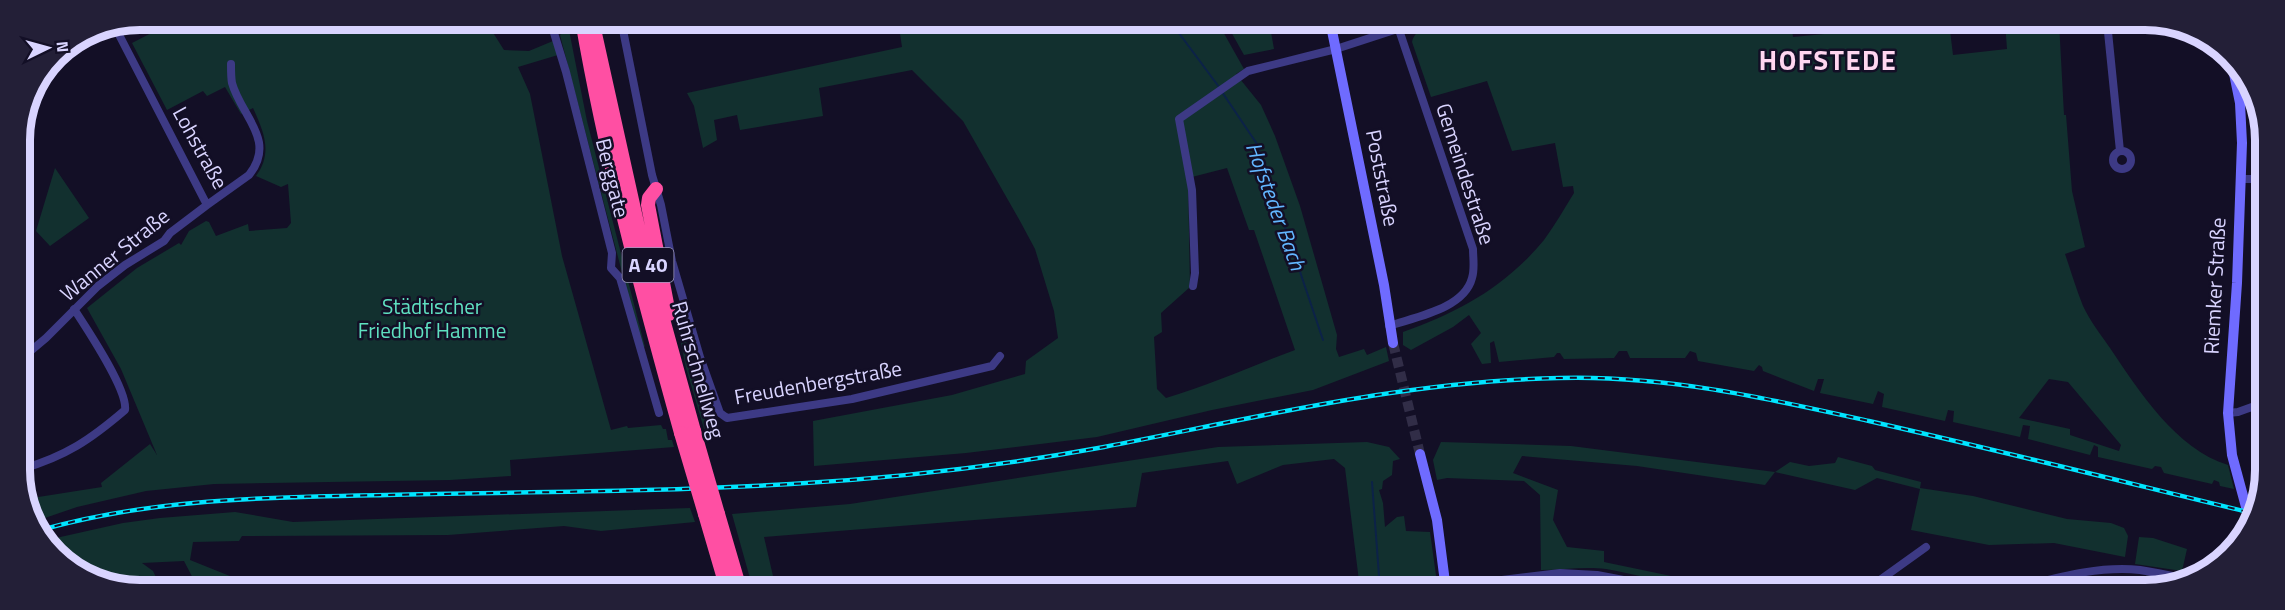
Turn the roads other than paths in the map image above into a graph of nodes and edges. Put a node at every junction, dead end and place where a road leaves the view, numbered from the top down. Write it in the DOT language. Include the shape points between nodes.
graph roads {
  1 [pos="553,30"];
  2 [pos="584,30"];
  3 [pos="594,30"];
  4 [pos="623,30"];
  5 [pos="1332,30"];
  6 [pos="1384,30"];
  7 [pos="1399,30"];
  8 [pos="2109,30"];
  9 [pos="118,32"];
  10 [pos="1336,49"];
  11 [pos="231,64"];
  12 [pos="2234,76"];
  13 [pos="2120,151"];
  14 [pos="2240,179"];
  15 [pos="2255,179"];
  16 [pos="656,189"];
  17 [pos="207,205"];
  18 [pos="1193,286"];
  19 [pos="74,309"];
  20 [pos="1389,326"];
  21 [pos="1393,343"];
  22 [pos="30,351"];
  23 [pos="1000,356"];
  24 [pos="682,390"];
  25 [pos="2255,406"];
  26 [pos="2228,412"];
  27 [pos="659,413"];
  28 [pos="688,432"];
  29 [pos="1420,454"];
  30 [pos="30,466"];
  31 [pos="2247,511"];
  32 [pos="712,514"];
  33 [pos="1926,548"];
  34 [pos="2170,576"];
  35 [pos="725,580"];
  36 [pos="737,580"];
  37 [pos="1444,580"];
  38 [pos="1506,580"];
  39 [pos="1624,580"];
  40 [pos="1880,580"];
  41 [pos="2050,580"];
  1 -- 27 [label="street, Berggate" via="612,253 611,268 620,278"];
  2 -- 28 [label="highway, Ruhrschnellweg / A 40" via="636,273"];
  3 -- 24 [label="highway, Ruhrschnellweg / A 40" via="624,171"];
  4 -- 16 [label="street, Freudenbergstraße"];
  5 -- 10 [label="street, Poststraße"];
  6 -- 10 [label="street"];
  7 -- 20 [label="street, Gemeindestraße" via="1473,249 1473,276 1462,296 1451,303"];
  8 -- 13 [label="street"];
  9 -- 17 [label="street, Lohstraße"];
  10 -- 18 [label="street" via="1248,71 1179,119 1192,190"];
  10 -- 20 [label="street, Poststraße"];
  11 -- 17 [label="street, Lohstraße" via="232,84 256,132 261,152 249,175"];
  12 -- 14 [label="street, Riemker Straße" via="2241,112"];
  14 -- 15 [label="street"];
  14 -- 26 [label="street, Riemker Straße"];
  16 -- 23 [label="street, Freudenbergstraße" via="684,305 720,413 727,418 852,399 992,366"];
  16 -- 24 [label="highway" via="648,205"];
  17 -- 19 [label="street, Wanner Straße" via="170,232 164,241 120,268"];
  19 -- 22 [label="street, Wanner Straße"];
  19 -- 30 [label="street" via="112,371 125,410 72,450"];
  20 -- 21 [label="street, Poststraße"];
  24 -- 28 [label="highway, Ruhrschnellweg / A 40"];
  25 -- 26 [label="street"];
  26 -- 31 [label="street, Riemker Straße" via="2232,455"];
  28 -- 32 [label="highway, Ruhrschnellweg / A 40, bridge"];
  29 -- 37 [label="street" via="1437,520"];
  32 -- 35 [label="highway, Ruhrschnellweg / A 40"];
  32 -- 36 [label="highway, Ruhrschnellweg / A 40"];
  33 -- 40 [label="street"];
  34 -- 41 [label="street" via="2140,570 2109,570"];
  38 -- 39 [label="street" via="1560,573"];
}
